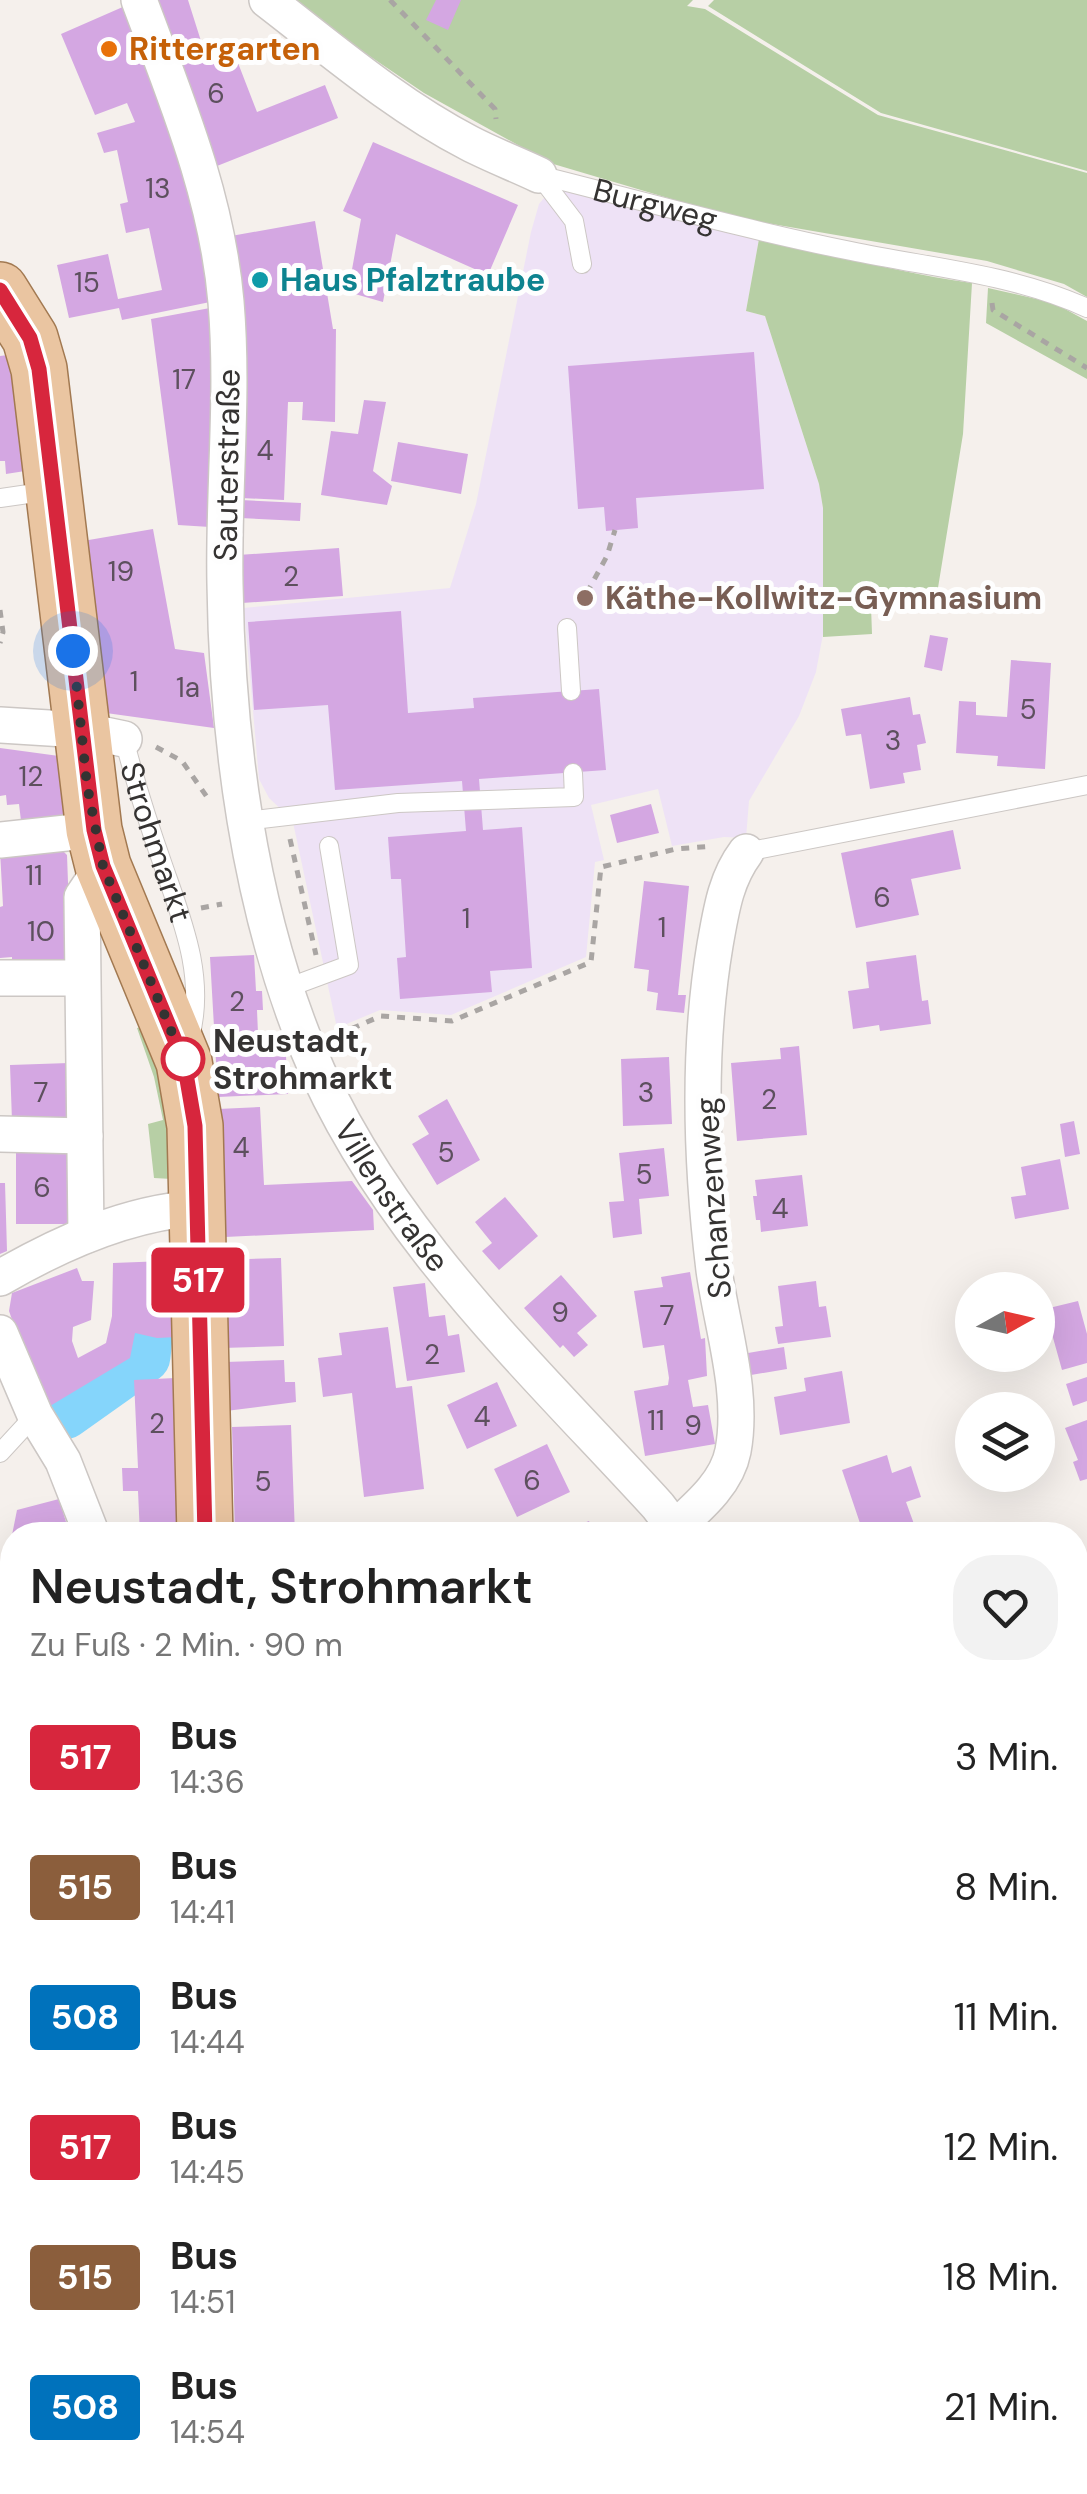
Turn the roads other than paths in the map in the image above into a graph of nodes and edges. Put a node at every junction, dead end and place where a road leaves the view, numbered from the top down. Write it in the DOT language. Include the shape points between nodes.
graph roads {
  1 [pos="140,0"];
  2 [pos="267,0"];
  3 [pos="539,175"];
  4 [pos="582,264"];
  5 [pos="0,290"];
  6 [pos="1087,308"];
  7 [pos="54,490"];
  8 [pos="0,498"];
  9 [pos="568,628"];
  10 [pos="571,691"];
  11 [pos="0,725"];
  12 [pos="102,734"];
  13 [pos="573,773"];
  14 [pos="1087,784"];
  15 [pos="246,820"];
  16 [pos="0,840"];
  17 [pos="329,846"];
  18 [pos="98,848"];
  19 [pos="738,849"];
  20 [pos="271,939"];
  21 [pos="0,978"];
  22 [pos="82,978"];
  23 [pos="286,988"];
  24 [pos="184,1062"];
  25 [pos="0,1134"];
  26 [pos="85,1136"];
  27 [pos="197,1208"];
  28 [pos="86,1234"];
  29 [pos="0,1278"];
  30 [pos="0,1333"];
  31 [pos="35,1415"];
  32 [pos="0,1453"];
  33 [pos="87,1522"];
  34 [pos="205,1522"];
  35 [pos="668,1522"];
  36 [pos="686,1522"];
  1 -- 15 [label="street, Sauterstraße" via="196,155 226,299 227,643"];
  2 -- 3 [label="street, Burgweg" via="424,116"];
  3 -- 4 [label="lane" via="574,221"];
  3 -- 6 [label="lane, Burgweg" via="849,251 992,276"];
  5 -- 7 [label="main road" via="30,338 39,369"];
  7 -- 8 [label="lane"];
  7 -- 12 [label="main road"];
  9 -- 10 [label="lane"];
  11 -- 12 [label="street"];
  12 -- 18 [label="main road, Strohmarkt"];
  12 -- 24 [label="lane, Strohmarkt" via="158,850 192,952 194,1022"];
  13 -- 15 [label="lane" via="574,797 398,803"];
  14 -- 19 [label="lane"];
  15 -- 20 [label="street, Sauterstraße"];
  16 -- 18 [label="street"];
  17 -- 23 [label="lane" via="349,965"];
  18 -- 22 [label="street, Strohmarkt" via="82,897"];
  18 -- 24 [label="main road, Strohmarkt"];
  19 -- 36 [label="street, Schanzenweg" via="708,986 702,1135 714,1272 734,1388 734,1450 713,1491"];
  20 -- 23 [label="street, Villenstraße"];
  21 -- 22 [label="street"];
  22 -- 26 [label="street, Strohmarkt"];
  23 -- 35 [label="street, Villenstraße" via="332,1100 394,1202 476,1307"];
  24 -- 27 [label="main road, Strohmarkt" via="195,1126"];
  25 -- 26 [label="street"];
  26 -- 28 [label="street, Strohmarkt"];
  27 -- 28 [label="street" via="166,1210"];
  27 -- 34 [label="main road, Strohmarkt"];
  28 -- 29 [label="street"];
  30 -- 31 [label="street"];
  31 -- 32 [label="lane"];
  31 -- 33 [label="street" via="63,1461"];
}
